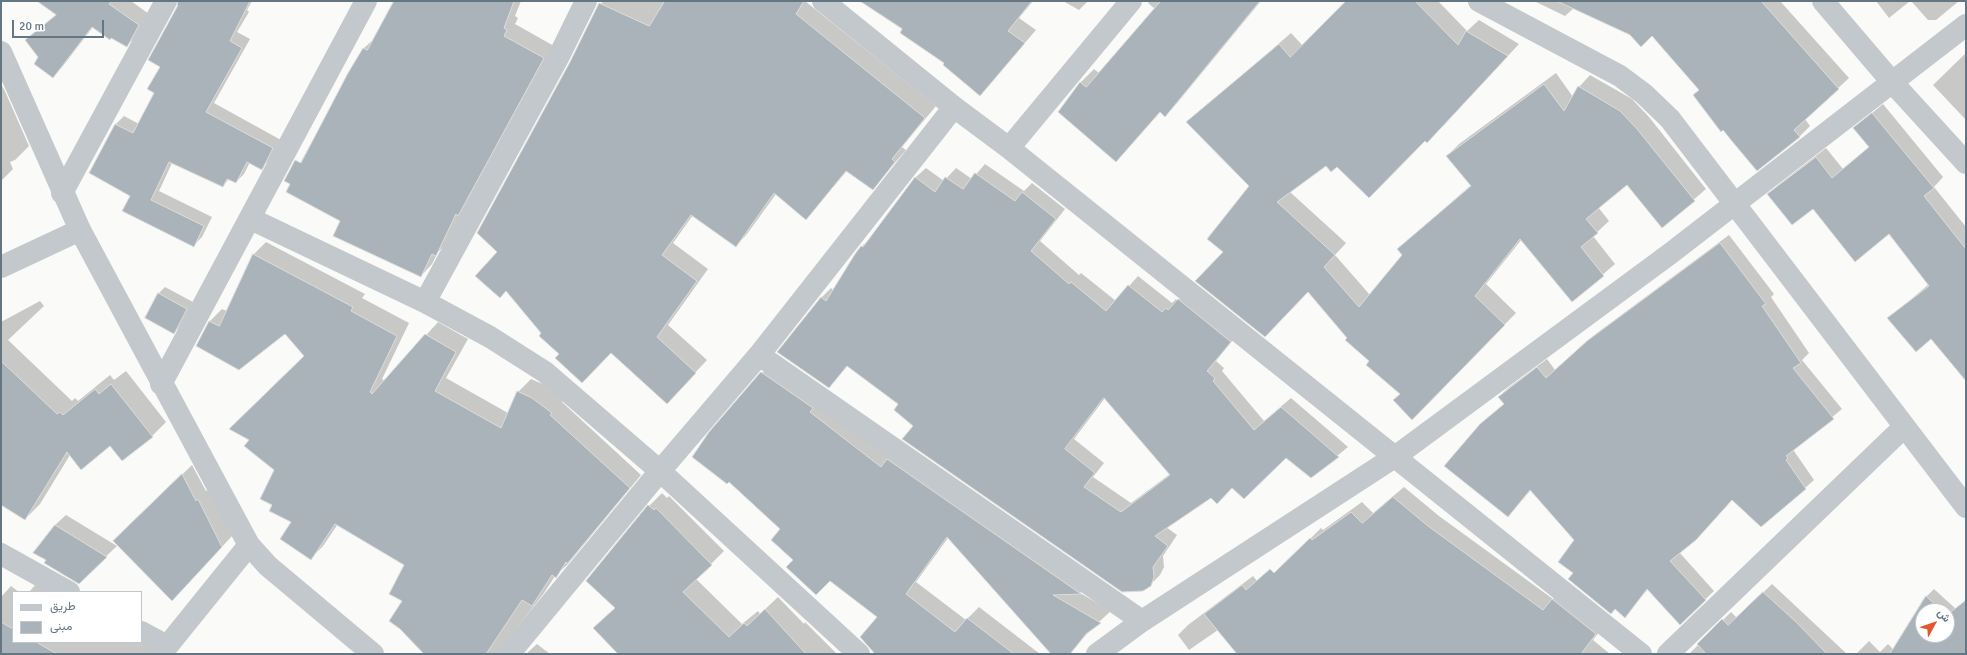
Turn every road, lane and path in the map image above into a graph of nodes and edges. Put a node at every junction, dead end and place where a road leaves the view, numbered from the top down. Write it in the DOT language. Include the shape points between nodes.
graph roads {
  1 [pos="166,1"];
  2 [pos="366,1"];
  3 [pos="586,1"];
  4 [pos="823,1"];
  5 [pos="1131,1"];
  6 [pos="1479,1"];
  7 [pos="1823,1"];
  8 [pos="1966,25"];
  9 [pos="1,52"];
  10 [pos="1892,82"];
  11 [pos="954,107"];
  12 [pos="1009,148"];
  13 [pos="1966,163"];
  14 [pos="62,193"];
  15 [pos="1734,204"];
  16 [pos="251,219"];
  17 [pos="80,230"];
  18 [pos="1,267"];
  19 [pos="426,302"];
  20 [pos="759,355"];
  21 [pos="161,384"];
  22 [pos="1904,427"];
  23 [pos="1396,456"];
  24 [pos="660,471"];
  25 [pos="1966,507"];
  26 [pos="249,545"];
  27 [pos="1,554"];
  28 [pos="68,591"];
  29 [pos="1142,621"];
  30 [pos="142,633"];
  31 [pos="164,650"];
  32 [pos="373,654"];
  33 [pos="509,654"];
  34 [pos="859,654"];
  35 [pos="1097,654"];
  36 [pos="1641,654"];
  37 [pos="1668,654"];
  1 -- 14 [label="street"];
  2 -- 16 [label="street"];
  3 -- 19 [label="street"];
  4 -- 11 [label="street"];
  5 -- 12 [label="street"];
  6 -- 15 [label="street" via="1620,76 1644,94 1670,119"];
  7 -- 10 [label="street"];
  8 -- 10 [label="street"];
  9 -- 14 [label="street"];
  10 -- 13 [label="street"];
  10 -- 15 [label="street"];
  11 -- 12 [label="street"];
  11 -- 20 [label="street"];
  12 -- 23 [label="street"];
  14 -- 17 [label="street"];
  15 -- 22 [label="street"];
  15 -- 23 [label="street"];
  16 -- 19 [label="street"];
  16 -- 21 [label="street"];
  17 -- 18 [label="street"];
  17 -- 21 [label="street"];
  19 -- 24 [label="street" via="490,337 545,372"];
  20 -- 24 [label="street"];
  20 -- 29 [label="street"];
  21 -- 26 [label="street"];
  22 -- 25 [label="street"];
  22 -- 37 [label="street"];
  23 -- 29 [label="street"];
  23 -- 36 [label="street"];
  24 -- 33 [label="street"];
  24 -- 34 [label="street"];
  26 -- 31 [label="street"];
  26 -- 32 [label="street" via="268,566"];
  27 -- 28 [label="street"];
  29 -- 35 [label="street"];
  30 -- 31 [label="street"];
}
